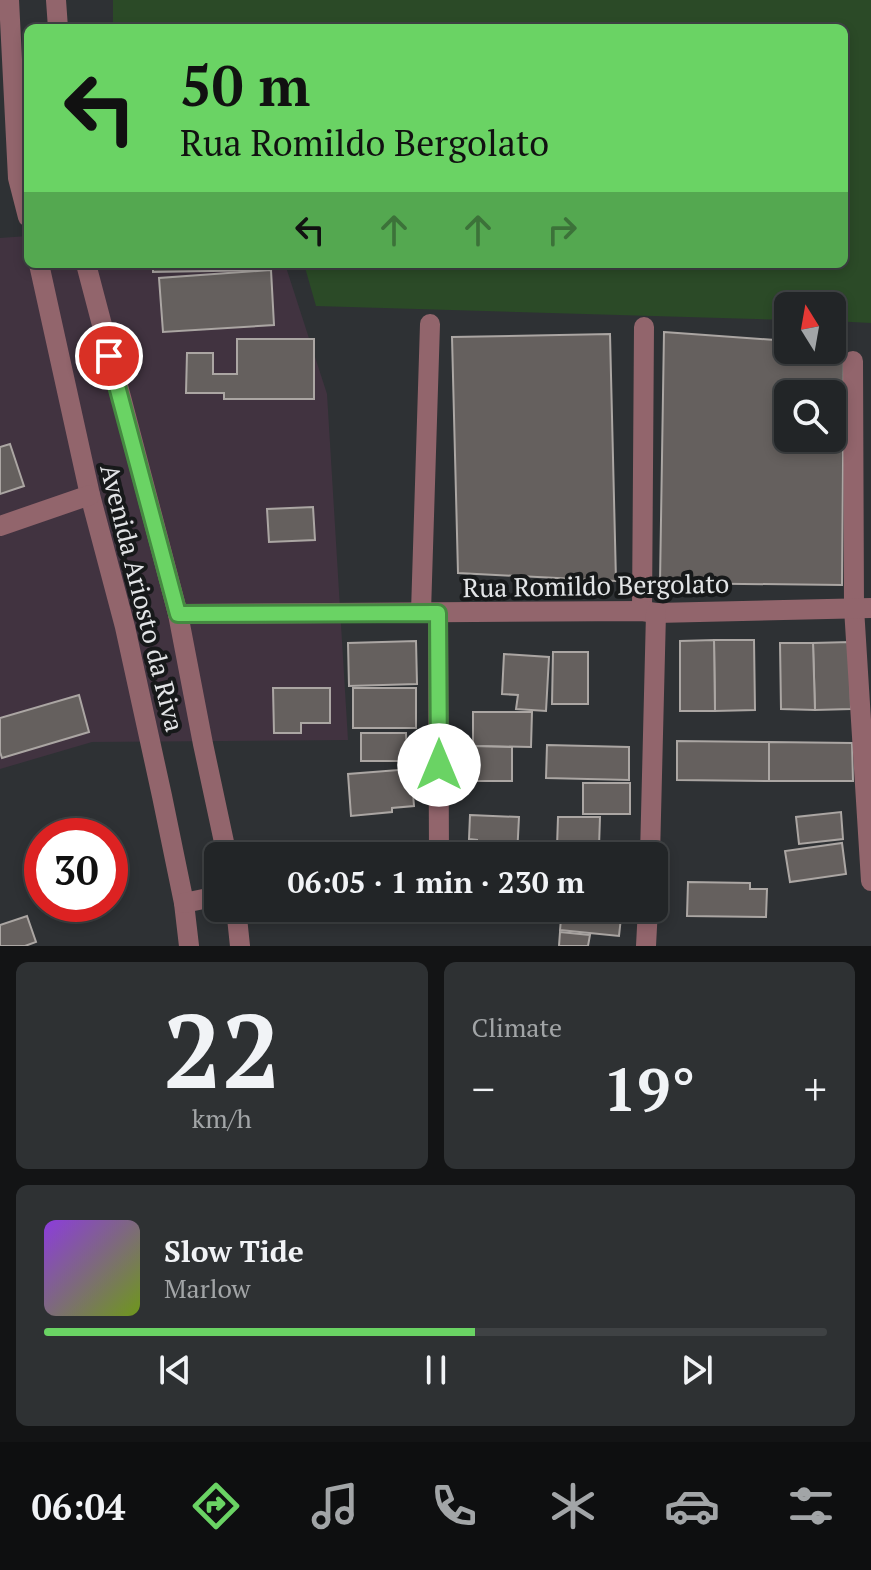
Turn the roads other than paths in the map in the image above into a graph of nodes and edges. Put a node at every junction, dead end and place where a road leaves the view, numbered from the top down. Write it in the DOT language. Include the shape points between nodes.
graph roads {
  1 [pos="9,0"];
  2 [pos="56,0"];
  3 [pos="58,24"];
  4 [pos="9,181"];
  5 [pos="24,209"];
  6 [pos="40,268"];
  7 [pos="87,268"];
  8 [pos="430,324"];
  9 [pos="644,327"];
  10 [pos="853,361"];
  11 [pos="90,495"];
  12 [pos="0,526"];
  13 [pos="863,608"];
  14 [pos="649,612"];
  15 [pos="429,613"];
  16 [pos="178,614"];
  17 [pos="224,842"];
  18 [pos="438,842"];
  19 [pos="650,842"];
  20 [pos="871,881"];
  21 [pos="204,899"];
  22 [pos="184,903"];
  23 [pos="237,922"];
  24 [pos="647,922"];
  25 [pos="189,946"];
  26 [pos="240,946"];
  27 [pos="646,946"];
  1 -- 4 [label="street"];
  2 -- 3 [label="street"];
  4 -- 5 [label="street"];
  6 -- 11 [label="street, Avenida Ariosto da Riva"];
  7 -- 16 [label="street"];
  8 -- 15 [label="street"];
  9 -- 14 [label="street"];
  10 -- 13 [label="street"];
  11 -- 12 [label="street"];
  11 -- 22 [label="street, Avenida Ariosto da Riva"];
  13 -- 14 [label="street, Rua Romildo Bergolato"];
  13 -- 20 [label="street"];
  14 -- 15 [label="street, Rua Romildo Bergolato"];
  14 -- 19 [label="street"];
  15 -- 16 [label="street, Rua Romildo Bergolato"];
  15 -- 18 [label="street"];
  16 -- 17 [label="street"];
  21 -- 22 [label="street"];
  22 -- 25 [label="street, Avenida Ariosto da Riva"];
  23 -- 26 [label="street"];
  24 -- 27 [label="street"];
}
